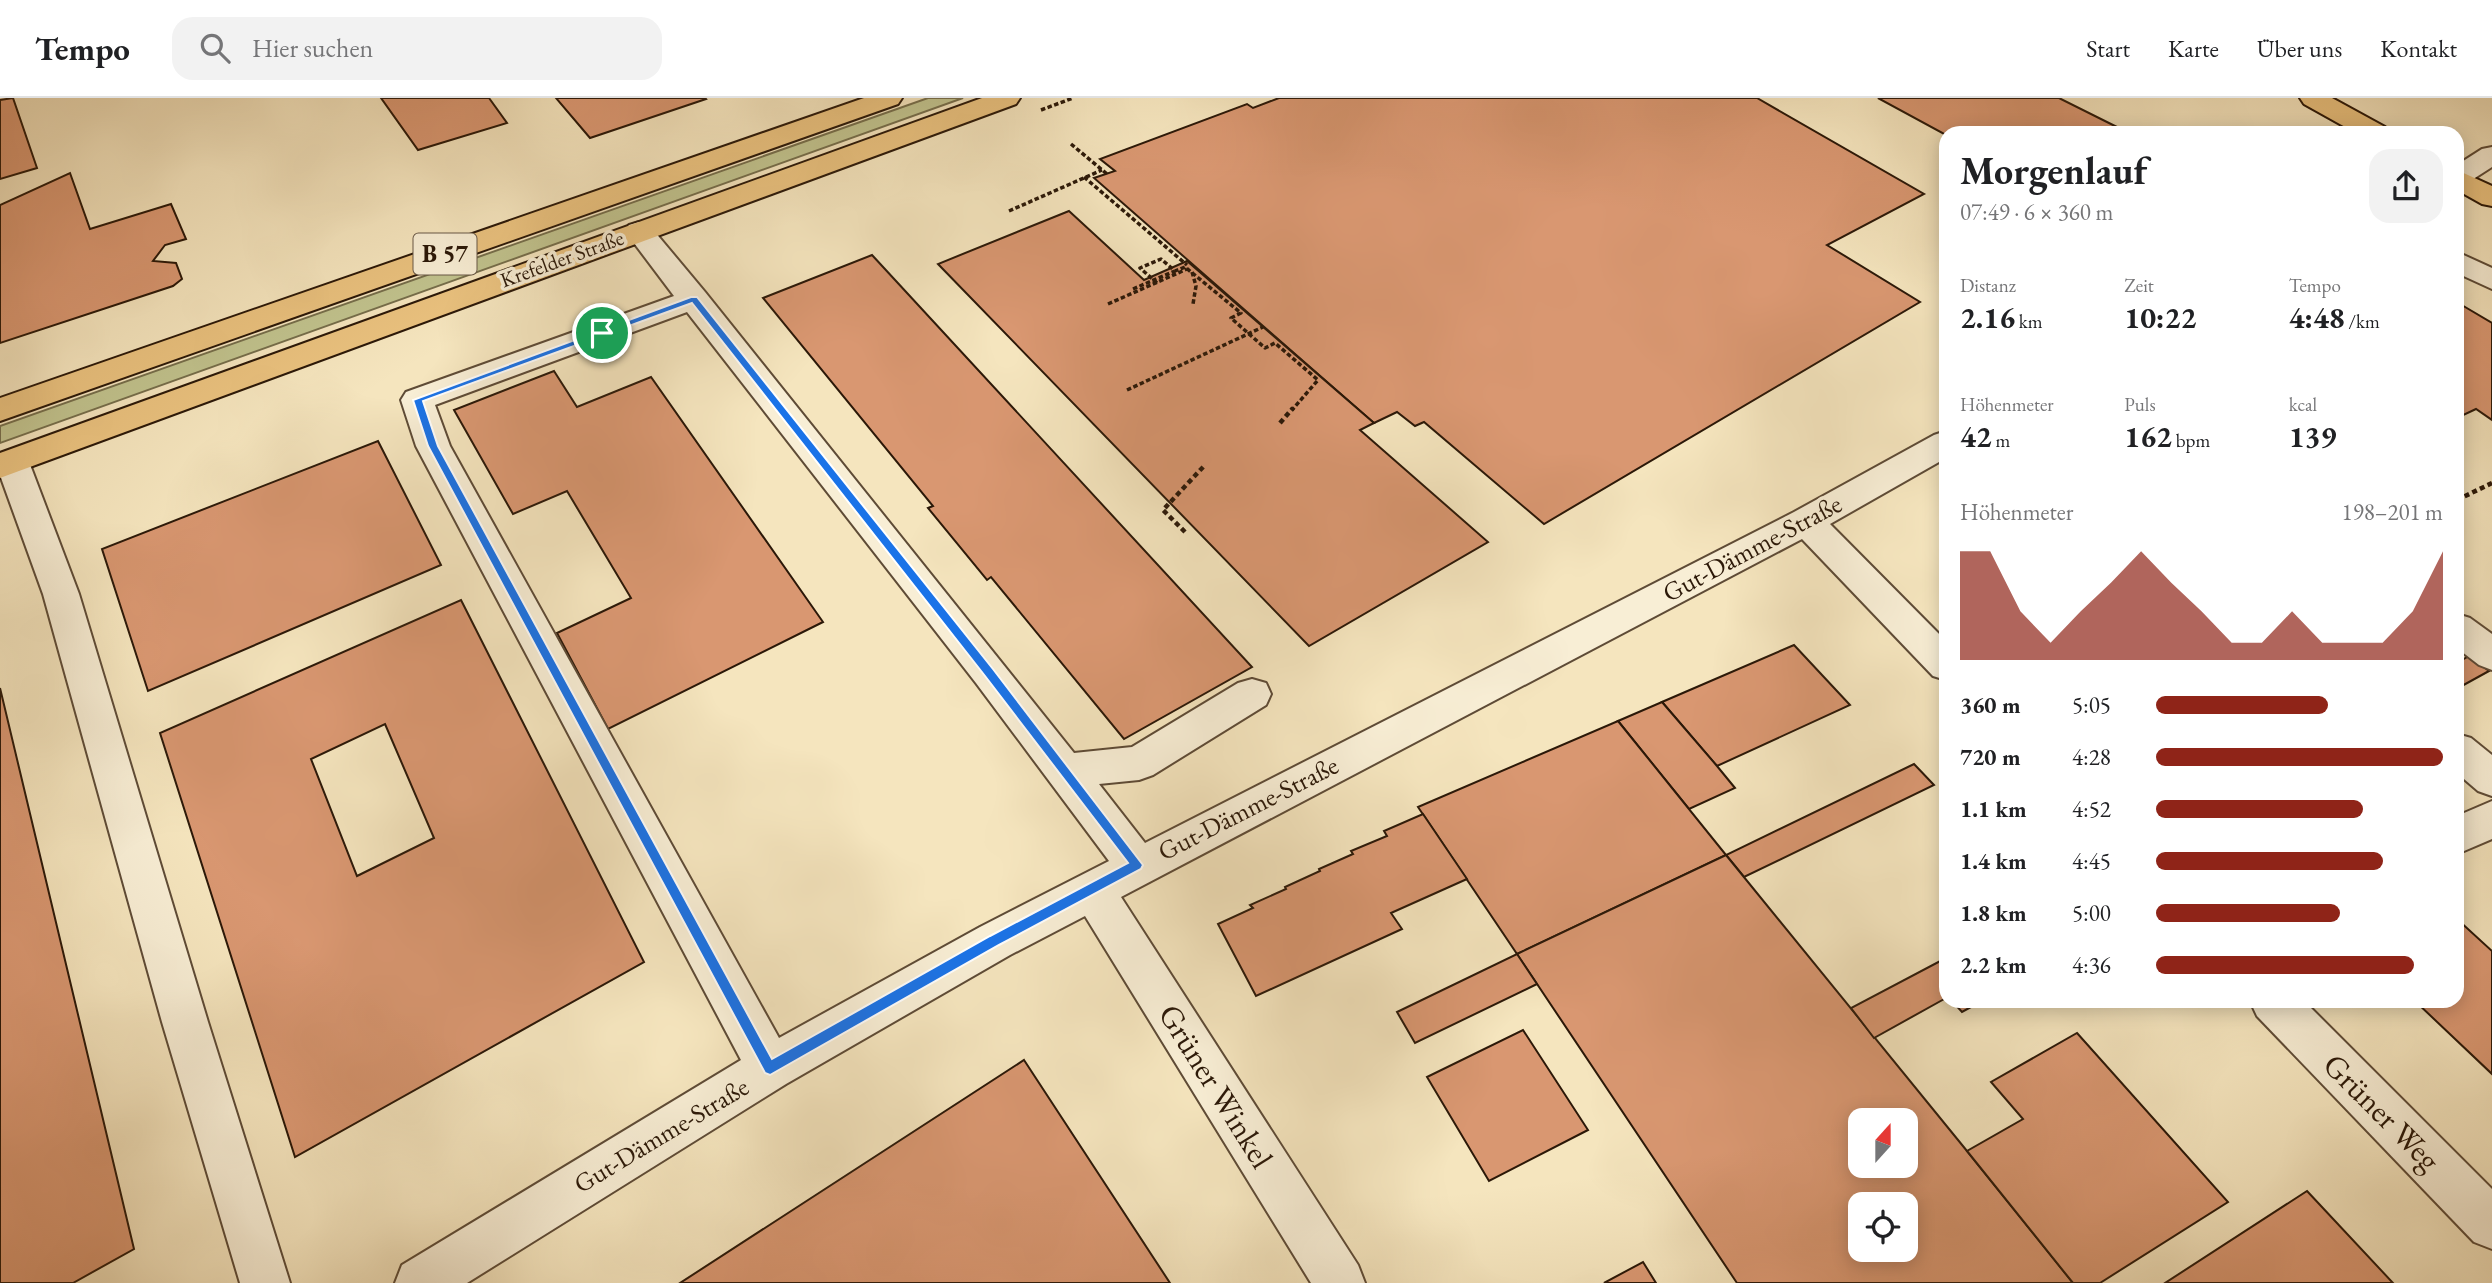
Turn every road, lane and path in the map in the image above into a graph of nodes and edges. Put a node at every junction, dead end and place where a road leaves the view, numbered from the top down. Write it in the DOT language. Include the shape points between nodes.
graph roads {
  1 [pos="889,98"];
  2 [pos="1007,98"];
  3 [pos="2313,98"];
  4 [pos="2363,126"];
  5 [pos="1071,144"];
  6 [pos="2492,155"];
  7 [pos="1102,170"];
  8 [pos="2464,173"];
  9 [pos="1107,174"];
  10 [pos="1084,177"];
  11 [pos="2464,182"];
  12 [pos="2492,198"];
  13 [pos="1009,211"];
  14 [pos="639,231"];
  15 [pos="2464,265"];
  16 [pos="1190,268"];
  17 [pos="1175,271"];
  18 [pos="2492,280"];
  19 [pos="1157,283"];
  20 [pos="1133,289"];
  21 [pos="688,292"];
  22 [pos="1108,304"];
  23 [pos="1193,304"];
  24 [pos="1263,327"];
  25 [pos="1250,333"];
  26 [pos="1127,390"];
  27 [pos="0,410"];
  28 [pos="1280,423"];
  29 [pos="1939,447"];
  30 [pos="6,464"];
  31 [pos="1204,466"];
  32 [pos="2492,483"];
  33 [pos="2464,497"];
  34 [pos="1806,521"];
  35 [pos="1185,532"];
  36 [pos="2464,633"];
  37 [pos="2492,655"];
  38 [pos="1939,658"];
  39 [pos="1252,694"];
  40 [pos="2464,756"];
  41 [pos="1064,771"];
  42 [pos="2492,779"];
  43 [pos="2492,819"];
  44 [pos="2464,833"];
  45 [pos="1137,865"];
  46 [pos="1093,890"];
  47 [pos="2280,1008"];
  48 [pos="770,1068"];
  49 [pos="2492,1224"];
  50 [pos="265,1283"];
  51 [pos="420,1283"];
  52 [pos="1340,1283"];
  1 -- 27 [label="main road, Krefelder Straße / B 57"];
  2 -- 14 [label="main road, Krefelder Straße / B 57"];
  3 -- 4 [label="main road"];
  5 -- 7 [label="path"];
  6 -- 8 [label="street"];
  7 -- 9 [label="path"];
  7 -- 10 [label="path"];
  10 -- 13 [label="path"];
  10 -- 16 [label="path"];
  11 -- 12 [label="main road"];
  14 -- 21 [label="street"];
  14 -- 30 [label="main road, Krefelder Straße / B 57"];
  15 -- 18 [label="street"];
  16 -- 19 [label="path"];
  16 -- 23 [label="path" via="1196,286"];
  17 -- 19 [label="path" via="1161,259 1140,268"];
  17 -- 20 [label="path"];
  17 -- 25 [label="path" via="1185,267 1241,313 1231,318"];
  19 -- 22 [label="path"];
  21 -- 41 [label="street"];
  21 -- 48 [label="street" via="417,400 433,446"];
  24 -- 25 [label="path"];
  25 -- 26 [label="path"];
  25 -- 28 [label="path" via="1265,348 1275,343 1318,380"];
  29 -- 34 [label="street, Gut-Dämme-Straße"];
  30 -- 50 [label="street" via="61,594"];
  31 -- 35 [label="path" via="1163,510"];
  32 -- 33 [label="path"];
  34 -- 38 [label="street"];
  34 -- 45 [label="street, Gut-Dämme-Straße"];
  36 -- 37 [label="street"];
  39 -- 41 [label="street" via="1139,763"];
  40 -- 42 [label="street"];
  41 -- 45 [label="street"];
  43 -- 44 [label="street"];
  45 -- 46 [label="street, Gut-Dämme-Straße"];
  46 -- 48 [label="street, Gut-Dämme-Straße"];
  46 -- 52 [label="street, Grüner Winkel"];
  47 -- 49 [label="street, Grüner Weg"];
  48 -- 51 [label="street, Gut-Dämme-Straße"];
}
